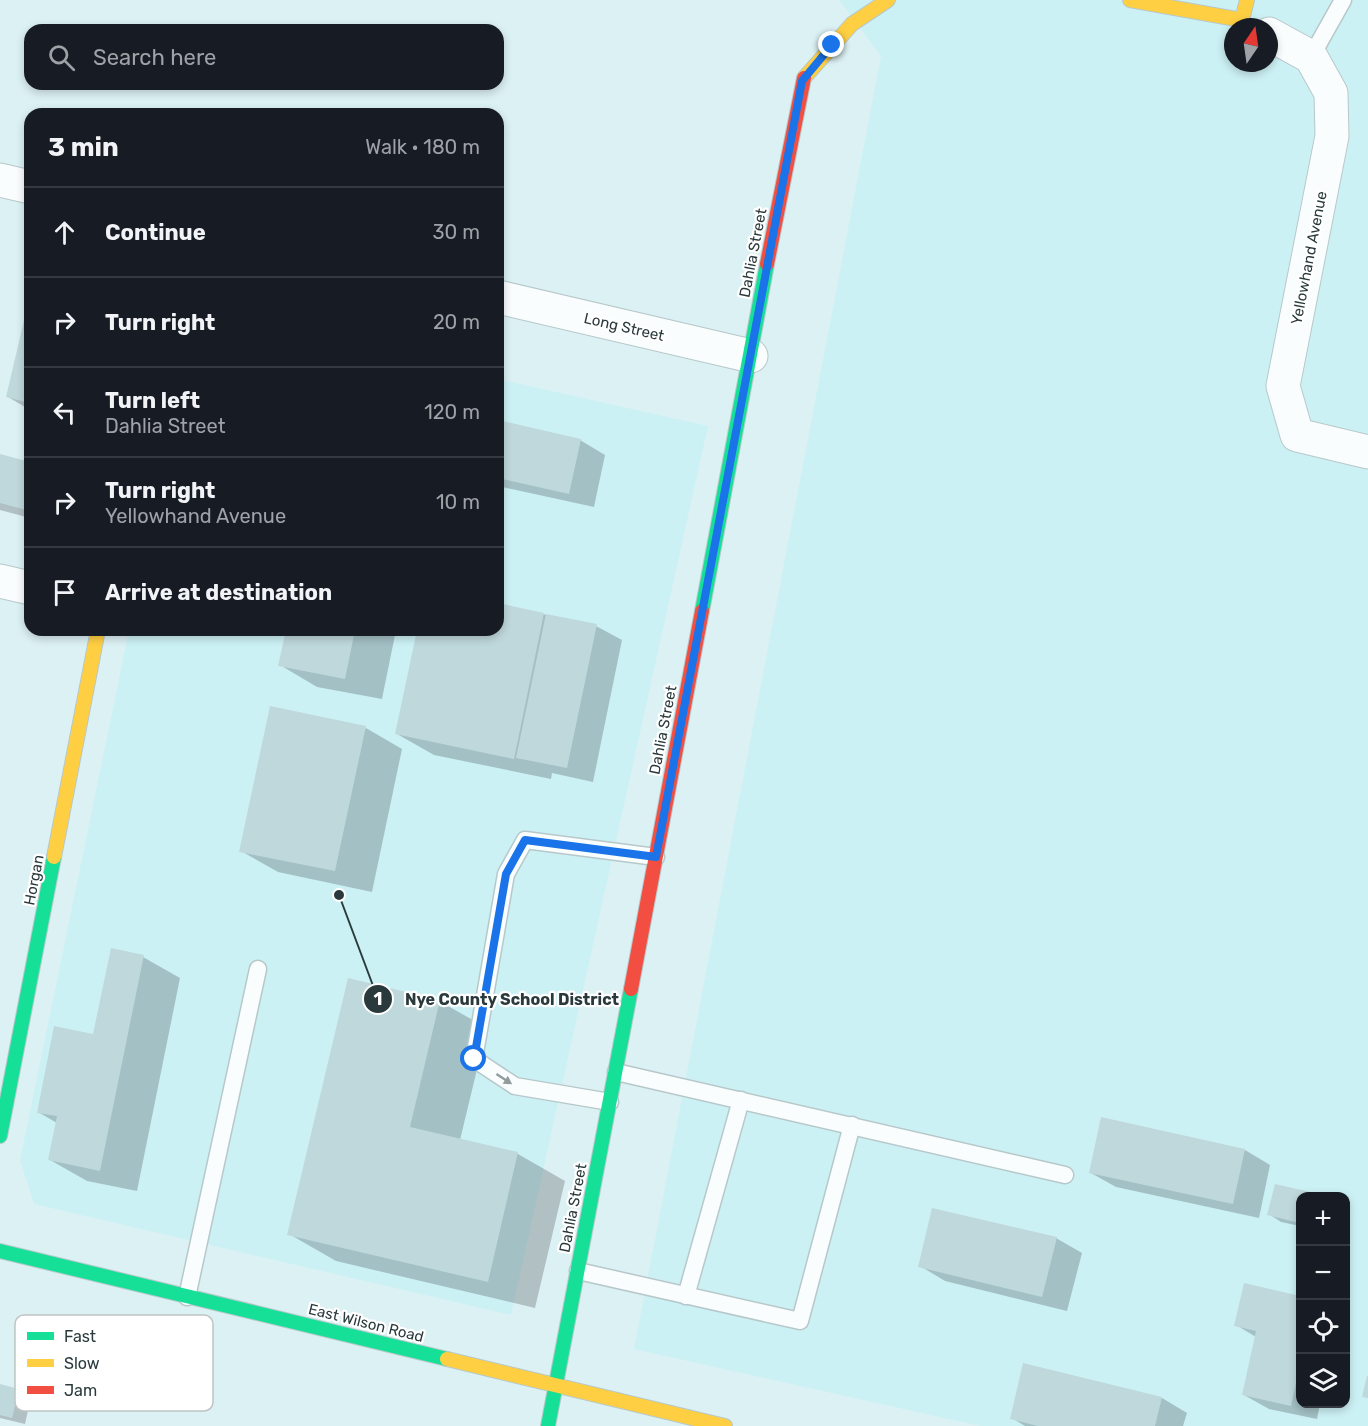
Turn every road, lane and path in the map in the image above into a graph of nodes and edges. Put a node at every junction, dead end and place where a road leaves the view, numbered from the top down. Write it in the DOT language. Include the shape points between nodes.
graph roads {
  1 [pos="888,0"];
  2 [pos="1130,0"];
  3 [pos="1344,0"];
  4 [pos="1241,18"];
  5 [pos="1278,36"];
  6 [pos="1311,57"];
  7 [pos="0,180"];
  8 [pos="24,186"];
  9 [pos="504,298"];
  10 [pos="751,356"];
  11 [pos="1368,452"];
  12 [pos="0,582"];
  13 [pos="24,587"];
  14 [pos="97,636"];
  15 [pos="656,857"];
  16 [pos="258,969"];
  17 [pos="616,1072"];
  18 [pos="741,1100"];
  19 [pos="610,1102"];
  20 [pos="852,1125"];
  21 [pos="0,1136"];
  22 [pos="1065,1175"];
  23 [pos="0,1251"];
  24 [pos="578,1271"];
  25 [pos="686,1296"];
  26 [pos="187,1297"];
  27 [pos="557,1386"];
  28 [pos="548,1426"];
  29 [pos="725,1426"];
  1 -- 10 [label="street, Dahlia Street" via="877,4 832,45 802,81"];
  2 -- 4 [label="street"];
  3 -- 6 [label="lane"];
  5 -- 6 [label="street"];
  6 -- 11 [label="street, Yellowhand Avenue" via="1331,93 1332,136 1283,386 1297,435"];
  7 -- 8 [label="street"];
  9 -- 10 [label="street, Long Street"];
  10 -- 15 [label="street, Dahlia Street"];
  12 -- 13 [label="street"];
  14 -- 21 [label="street, Horgan"];
  15 -- 17 [label="street, Dahlia Street"];
  15 -- 19 [label="lane, one-way" via="525,840 506,874 474,1059 515,1086"];
  16 -- 26 [label="lane"];
  17 -- 18 [label="lane"];
  17 -- 19 [label="street, Dahlia Street"];
  18 -- 20 [label="lane"];
  18 -- 25 [label="lane"];
  19 -- 24 [label="street, Dahlia Street"];
  20 -- 22 [label="lane"];
  20 -- 25 [label="lane" via="800,1321"];
  23 -- 26 [label="street, East Wilson Road"];
  24 -- 25 [label="lane"];
  24 -- 27 [label="street, Dahlia Street"];
  26 -- 27 [label="street, East Wilson Road"];
  27 -- 28 [label="street, Dahlia Street"];
  27 -- 29 [label="street, East Wilson Road"];
}
